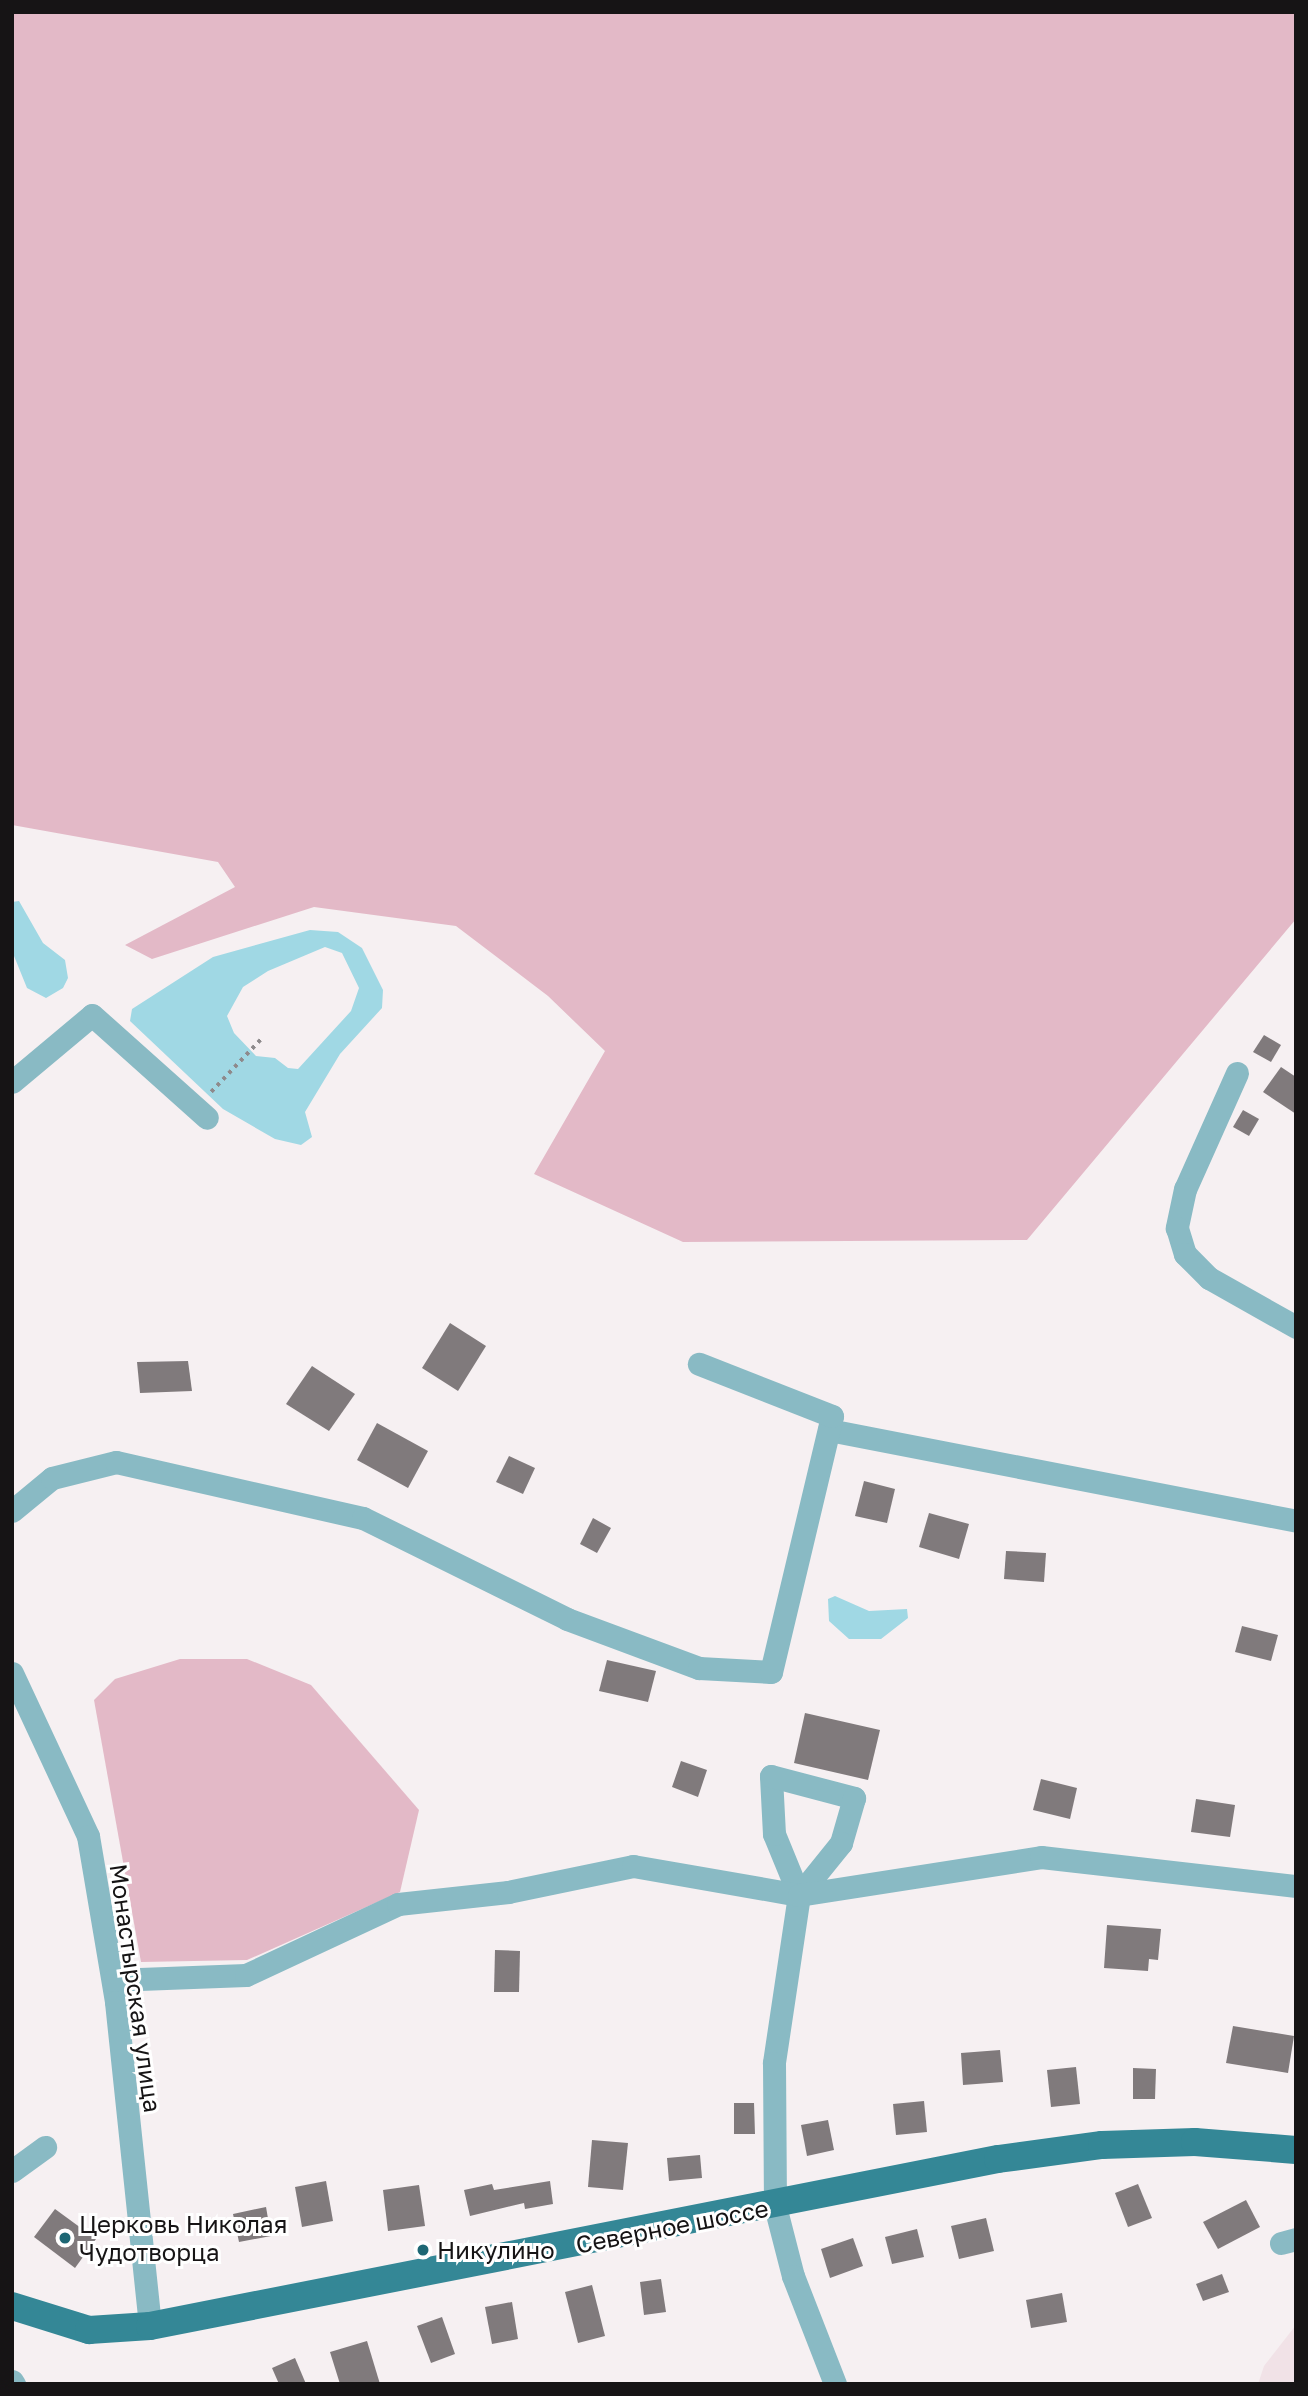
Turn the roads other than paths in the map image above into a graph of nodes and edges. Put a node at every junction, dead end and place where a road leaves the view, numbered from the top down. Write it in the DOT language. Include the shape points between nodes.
graph roads {
  1 [pos="1237,1073"];
  2 [pos="12,1082"];
  3 [pos="201,1113"];
  4 [pos="1296,1327"];
  5 [pos="699,1364"];
  6 [pos="830,1430"];
  7 [pos="12,1511"];
  8 [pos="1296,1521"];
  9 [pos="12,1673"];
  10 [pos="1296,1886"];
  11 [pos="799,1895"];
  12 [pos="113,1980"];
  13 [pos="45,2147"];
  14 [pos="1296,2150"];
  15 [pos="12,2171"];
  16 [pos="775,2206"];
  17 [pos="13,2308"];
  18 [pos="150,2326"];
  19 [pos="835,2384"];
  1 -- 4 [label="street" via="1185,1189 1177,1228 1185,1254 1209,1278"];
  2 -- 3 [label="street" via="92,1015"];
  5 -- 6 [label="street" via="832,1416"];
  6 -- 7 [label="street" via="771,1671 699,1668 567,1619 363,1518 116,1462 51,1478"];
  6 -- 8 [label="street"];
  9 -- 12 [label="street, Монастырская улица" via="88,1836"];
  10 -- 11 [label="street" via="1041,1857"];
  11 -- 11 [label="street" via="774,1834 771,1776 854,1798 841,1843"];
  11 -- 12 [label="street" via="633,1866 508,1892 398,1904 246,1975"];
  11 -- 16 [label="street" via="774,2063"];
  12 -- 18 [label="street, Монастырская улица"];
  13 -- 15 [label="street"];
  14 -- 16 [label="main road, Северное шоссе" via="1195,2142 1102,2145 998,2160"];
  16 -- 18 [label="main road, Северное шоссе"];
  16 -- 19 [label="street" via="793,2276"];
  17 -- 18 [label="main road, Северное шоссе" via="89,2330"];
}
